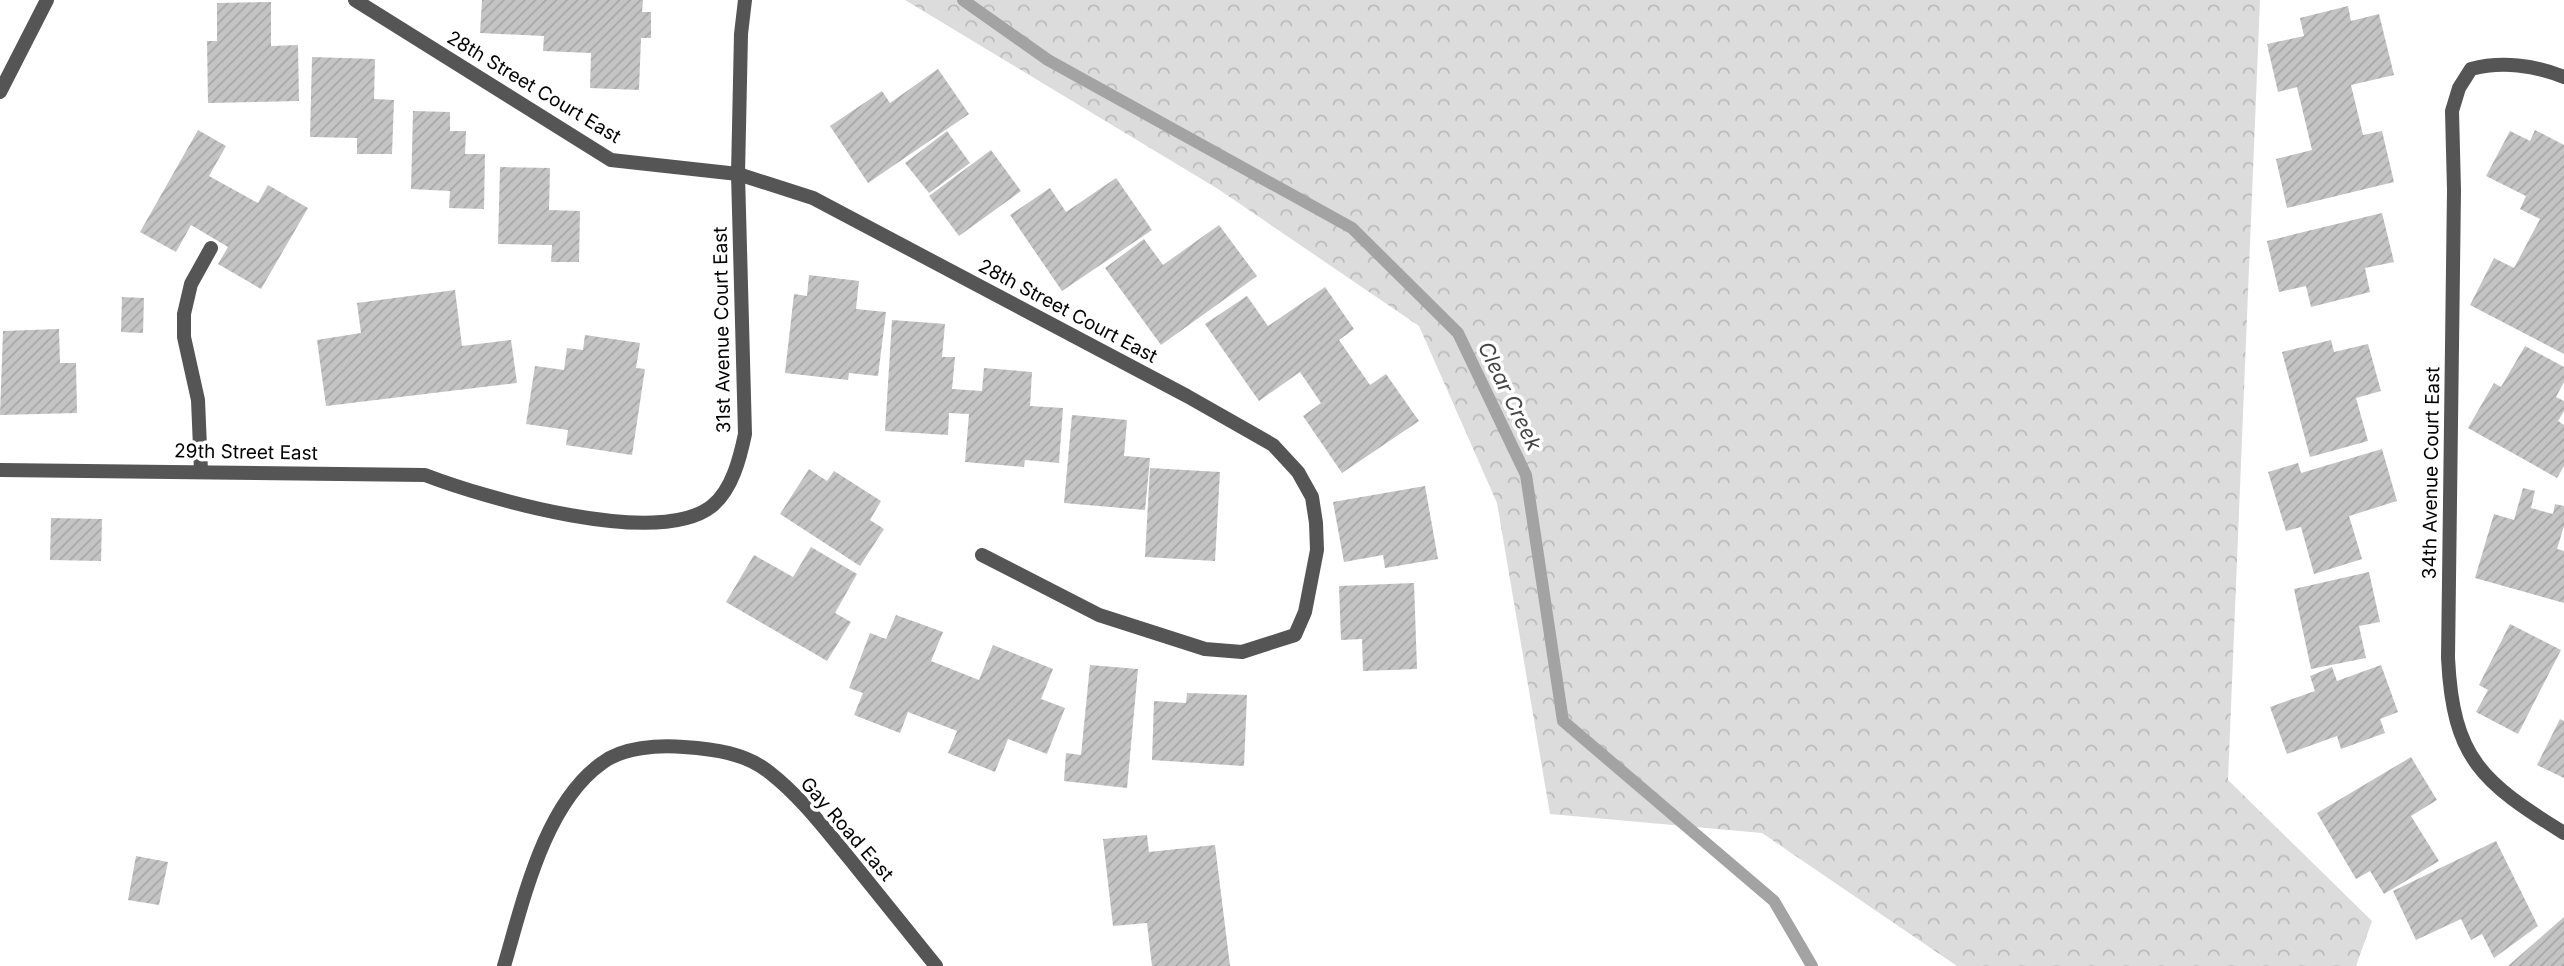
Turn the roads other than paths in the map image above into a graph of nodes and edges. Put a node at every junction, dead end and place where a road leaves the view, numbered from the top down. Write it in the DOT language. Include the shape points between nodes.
graph roads {
  1 [pos="47,0"];
  2 [pos="355,0"];
  3 [pos="745,0"];
  4 [pos="2564,77"];
  5 [pos="0,92"];
  6 [pos="738,174"];
  7 [pos="211,248"];
  8 [pos="0,470"];
  9 [pos="201,471"];
  10 [pos="488,497"];
  11 [pos="982,555"];
  12 [pos="2564,833"];
  13 [pos="503,966"];
  14 [pos="936,966"];
  1 -- 5 [label="street"];
  2 -- 6 [label="street, 28th Street Court East" via="611,160"];
  3 -- 6 [label="street, 31st Avenue Court East"];
  4 -- 12 [label="street, 34th Avenue Court East" via="2524,66 2490,64 2471,69 2452,111 2448,658 2450,703 2470,758 2519,805"];
  6 -- 10 [label="street, 31st Avenue Court East" via="746,434 740,458 714,504 684,518 649,522 581,518"];
  6 -- 11 [label="street, 28th Street Court East" via="813,198 1273,445 1298,472 1312,497 1316,523 1317,550 1306,612 1295,635 1242,652 1205,649 1099,615"];
  7 -- 9 [label="street" via="191,284 184,314 184,337 198,400"];
  8 -- 9 [label="street, 29th Street East"];
  9 -- 10 [label="street, 29th Street East" via="425,475"];
  13 -- 14 [label="street, Gay Road East" via="536,862 569,798 603,762 643,748 672,746 713,749 767,770 802,800"];
}
